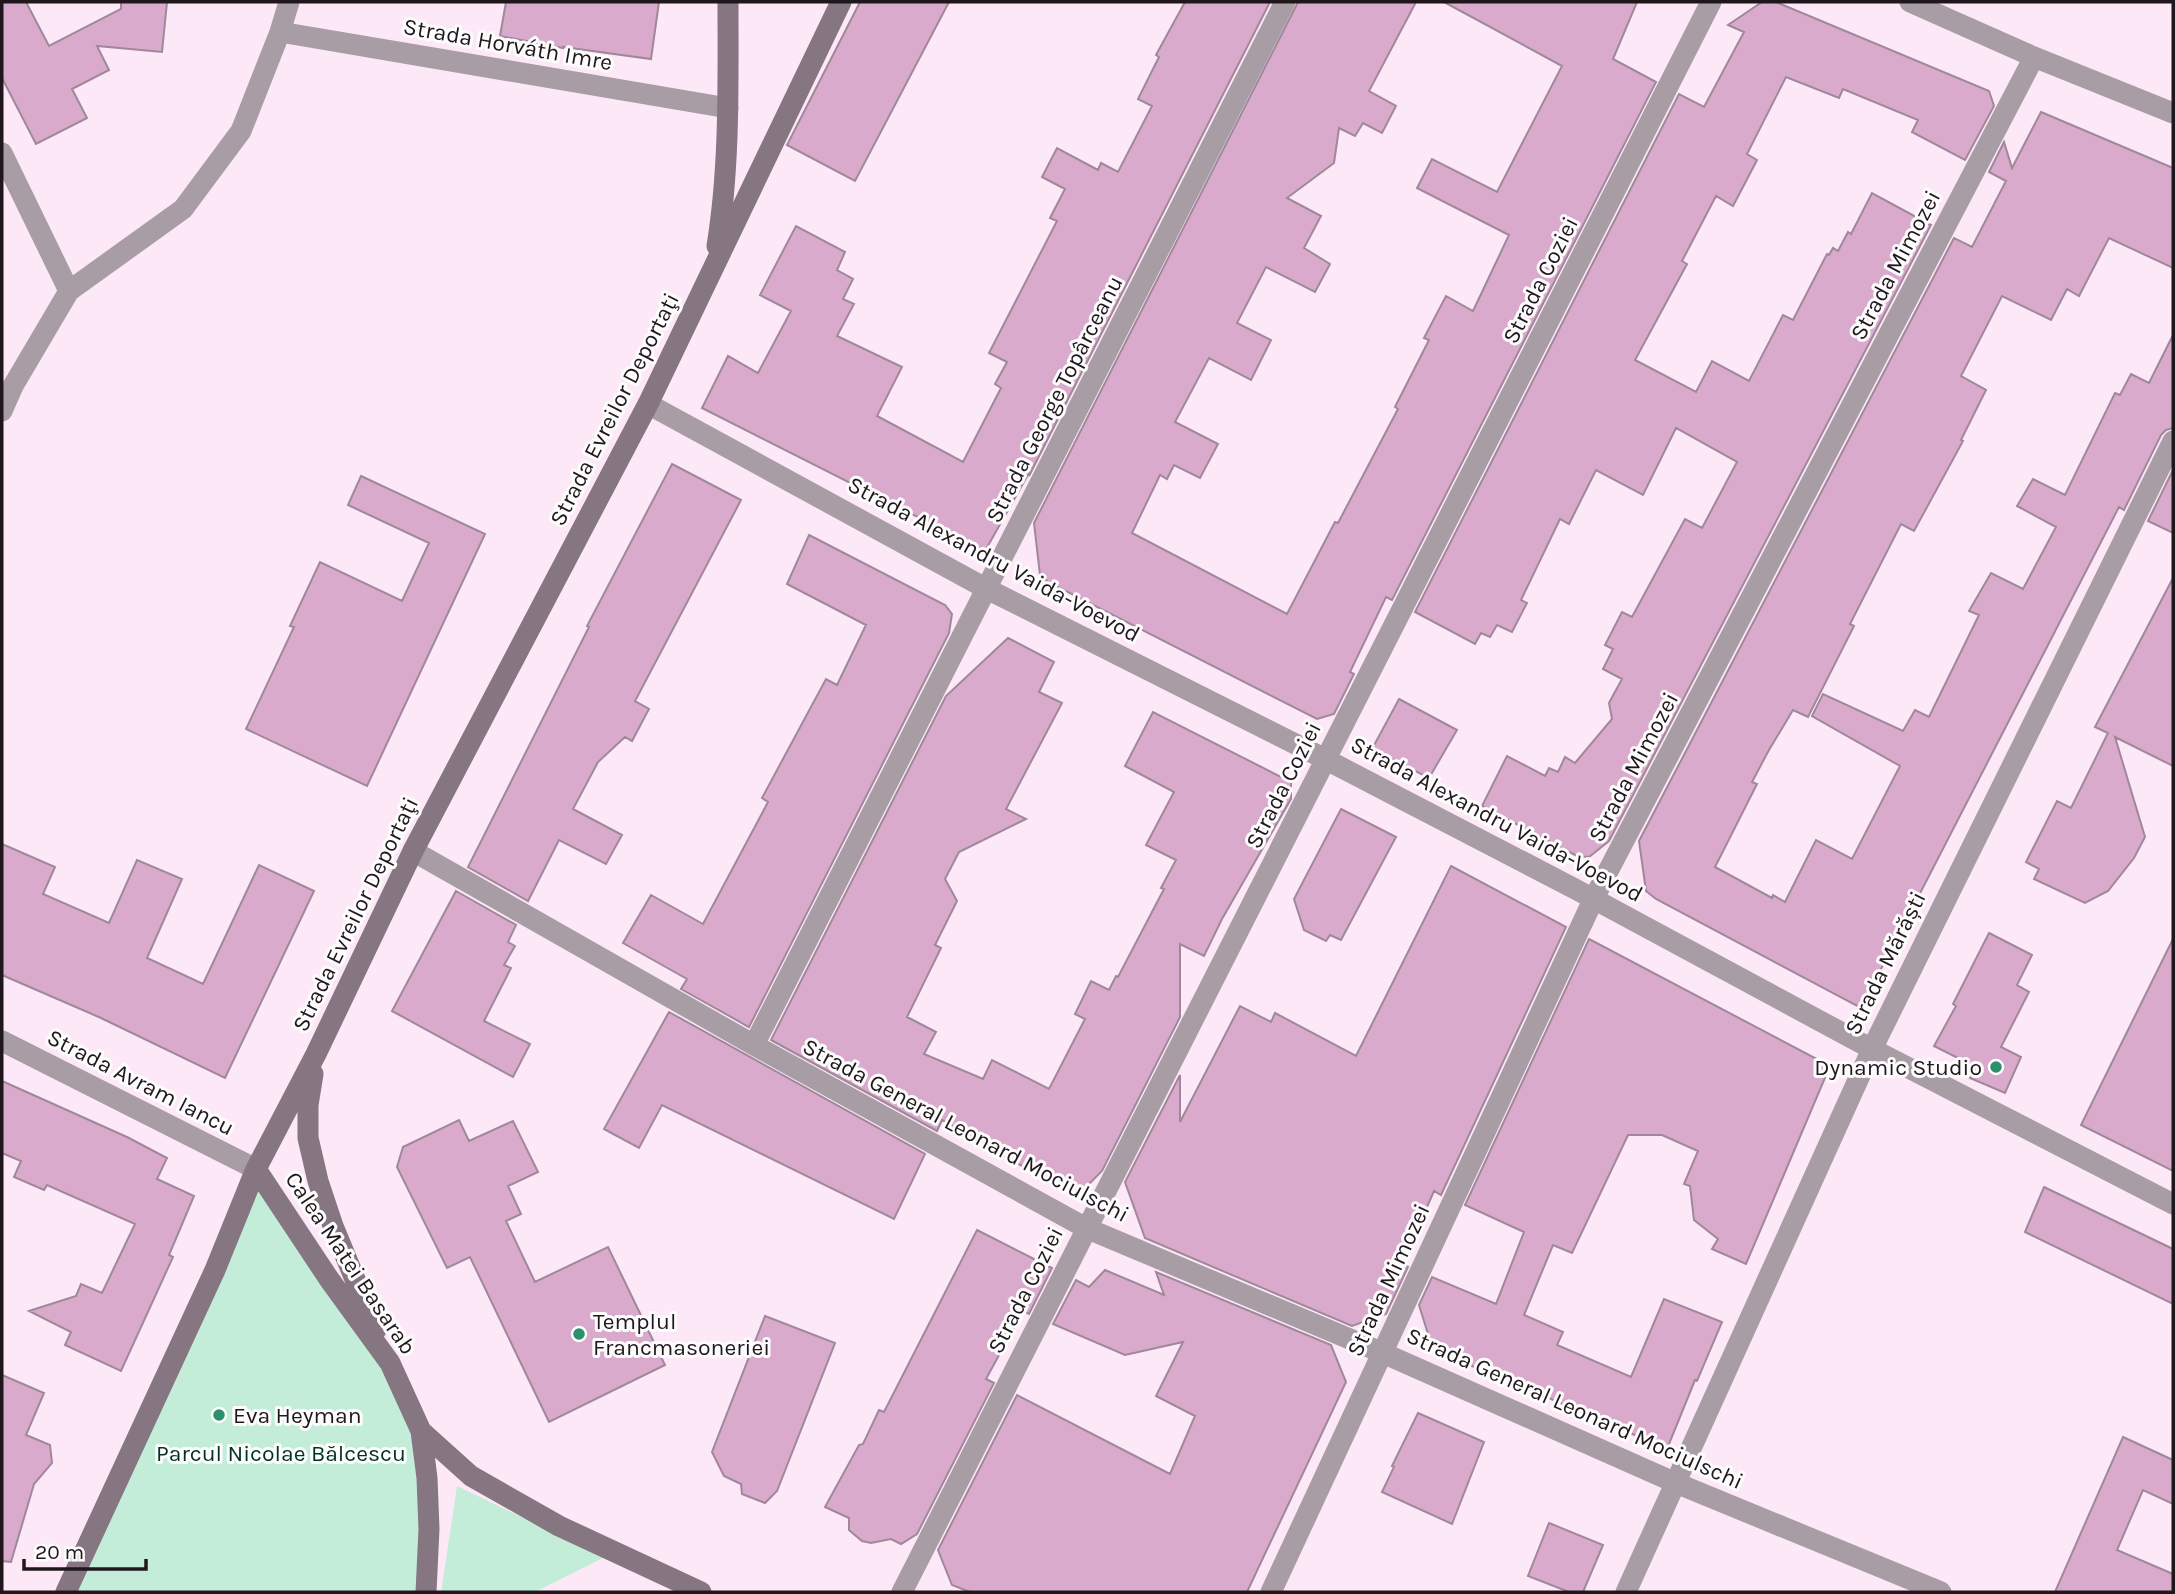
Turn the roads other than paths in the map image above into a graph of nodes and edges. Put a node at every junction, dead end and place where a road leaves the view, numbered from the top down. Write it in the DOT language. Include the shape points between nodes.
graph roads {
  1 [pos="289,2"];
  2 [pos="728,2"];
  3 [pos="841,2"];
  4 [pos="1286,2"];
  5 [pos="1711,2"];
  6 [pos="1910,2"];
  7 [pos="280,32"];
  8 [pos="2034,57"];
  9 [pos="728,108"];
  10 [pos="2173,113"];
  11 [pos="2,153"];
  12 [pos="713,269"];
  13 [pos="69,291"];
  14 [pos="648,404"];
  15 [pos="2,411"];
  16 [pos="2173,441"];
  17 [pos="987,589"];
  18 [pos="1325,759"];
  19 [pos="413,851"];
  20 [pos="1594,898"];
  21 [pos="2,1041"];
  22 [pos="754,1045"];
  23 [pos="1871,1049"];
  24 [pos="316,1054"];
  25 [pos="256,1169"];
  26 [pos="2173,1204"];
  27 [pos="1086,1228"];
  28 [pos="1383,1353"];
  29 [pos="390,1363"];
  30 [pos="421,1431"];
  31 [pos="1676,1483"];
  32 [pos="66,1592"];
  33 [pos="425,1592"];
  34 [pos="701,1592"];
  35 [pos="902,1592"];
  36 [pos="1271,1592"];
  37 [pos="1626,1592"];
  38 [pos="1941,1592"];
  1 -- 7 [label="street"];
  2 -- 9 [label="main road, Strada Evreilor Deportaţi"];
  3 -- 12 [label="main road, Strada Evreilor Deportaţi"];
  4 -- 17 [label="street, Strada George Topârceanu"];
  5 -- 18 [label="street, Strada Coziei"];
  6 -- 8 [label="street"];
  7 -- 9 [label="street, Strada Horváth Imre"];
  7 -- 13 [label="street" via="242,131 183,209"];
  8 -- 10 [label="street"];
  8 -- 20 [label="street, Strada Mimozei"];
  9 -- 12 [label="main road, Strada Evreilor Deportaţi" via="722,215"];
  11 -- 13 [label="street"];
  12 -- 14 [label="main road, Strada Evreilor Deportaţi"];
  13 -- 15 [label="street"];
  14 -- 17 [label="street, Strada Alexandru Vaida-Voevod"];
  14 -- 19 [label="main road, Strada Evreilor Deportaţi"];
  16 -- 23 [label="street, Strada Mărăști"];
  17 -- 18 [label="street, Strada Alexandru Vaida-Voevod"];
  17 -- 22 [label="street, Strada George Topârceanu"];
  18 -- 20 [label="street, Strada Alexandru Vaida-Voevod"];
  18 -- 27 [label="street, Strada Coziei"];
  19 -- 22 [label="street, Strada General Leonard Mociulschi"];
  19 -- 24 [label="main road, Strada Evreilor Deportaţi"];
  20 -- 23 [label="street, Strada Alexandru Vaida-Voevod"];
  20 -- 28 [label="street, Strada Mimozei"];
  21 -- 25 [label="street, Strada Avram Iancu"];
  22 -- 27 [label="street, Strada General Leonard Mociulschi"];
  23 -- 26 [label="street, Strada Alexandru Vaida-Voevod"];
  23 -- 31 [label="street, Strada Mărăști"];
  24 -- 25 [label="main road, Strada Evreilor Deportaţi"];
  24 -- 29 [label="main road" via="308,1138 318,1181"];
  25 -- 29 [label="main road, Calea Matei Basarab"];
  25 -- 32 [label="main road, Strada Evreilor Deportaţi" via="215,1270"];
  27 -- 28 [label="street, Strada General Leonard Mociulschi"];
  27 -- 35 [label="street, Strada Coziei"];
  28 -- 31 [label="street, Strada General Leonard Mociulschi"];
  28 -- 36 [label="street, Strada Mimozei"];
  29 -- 30 [label="main road, Calea Matei Basarab"];
  30 -- 33 [label="main road, Calea Matei Basarab" via="429,1529"];
  30 -- 34 [label="main road" via="471,1476 559,1526"];
  31 -- 37 [label="street, Strada Mărăști"];
  31 -- 38 [label="street, Strada General Leonard Mociulschi"];
}
